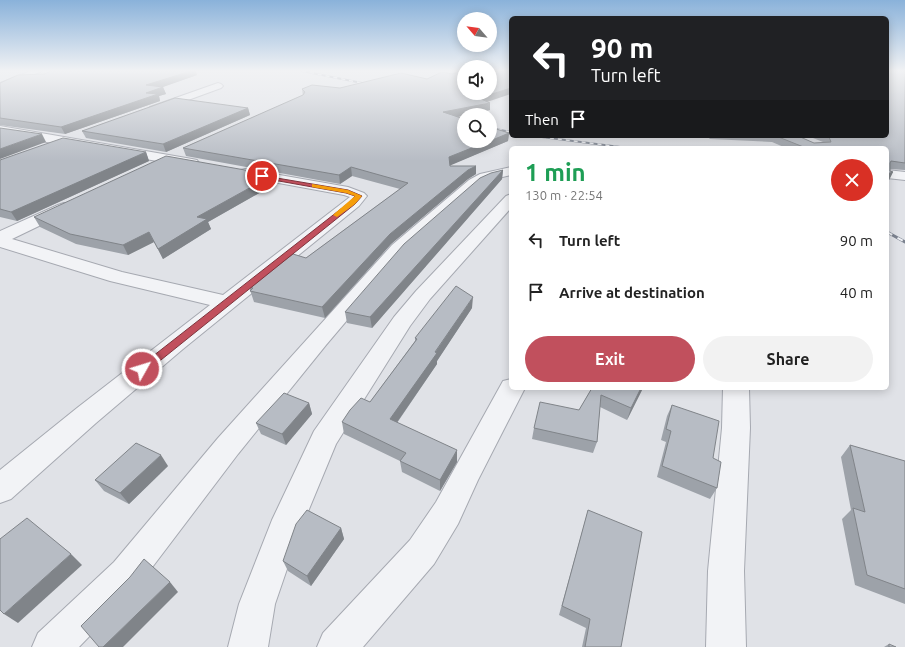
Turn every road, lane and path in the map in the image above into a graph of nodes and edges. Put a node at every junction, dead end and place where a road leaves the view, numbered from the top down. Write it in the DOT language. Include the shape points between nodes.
graph roads {
  1 [pos="176,101"];
  2 [pos="146,112"];
  3 [pos="0,130"];
  4 [pos="86,133"];
  5 [pos="66,140"];
  6 [pos="44,149"];
  7 [pos="187,149"];
  8 [pos="168,159"];
  9 [pos="207,166"];
  10 [pos="147,168"];
  11 [pos="230,171"];
  12 [pos="509,171"];
  13 [pos="889,174"];
  14 [pos="905,176"];
  15 [pos="77,202"];
  16 [pos="509,202"];
  17 [pos="0,240"];
  18 [pos="226,302"];
  19 [pos="511,390"];
  20 [pos="736,390"];
  21 [pos="0,489"];
  22 [pos="52,647"];
  23 [pos="248,647"];
  24 [pos="337,647"];
  25 [pos="726,647"];
  1 -- 2 [label="street"];
  3 -- 5 [label="street"];
  4 -- 5 [label="street"];
  5 -- 6 [label="street"];
  5 -- 8 [label="street"];
  7 -- 8 [label="street"];
  8 -- 9 [label="street"];
  8 -- 10 [label="street"];
  11 -- 18 [label="street" via="348,191 359,196"];
  12 -- 22 [label="street" via="485,177 474,183 398,249 228,446 126,574"];
  13 -- 14 [label="street"];
  15 -- 17 [label="street"];
  16 -- 23 [label="street" via="423,295 402,322 324,439 257,604"];
  17 -- 18 [label="street" via="117,277"];
  18 -- 21 [label="street" via="71,427"];
  19 -- 24 [label="street" via="447,513 422,552"];
  20 -- 25 [label="street" via="736,428 726,571"];
}
